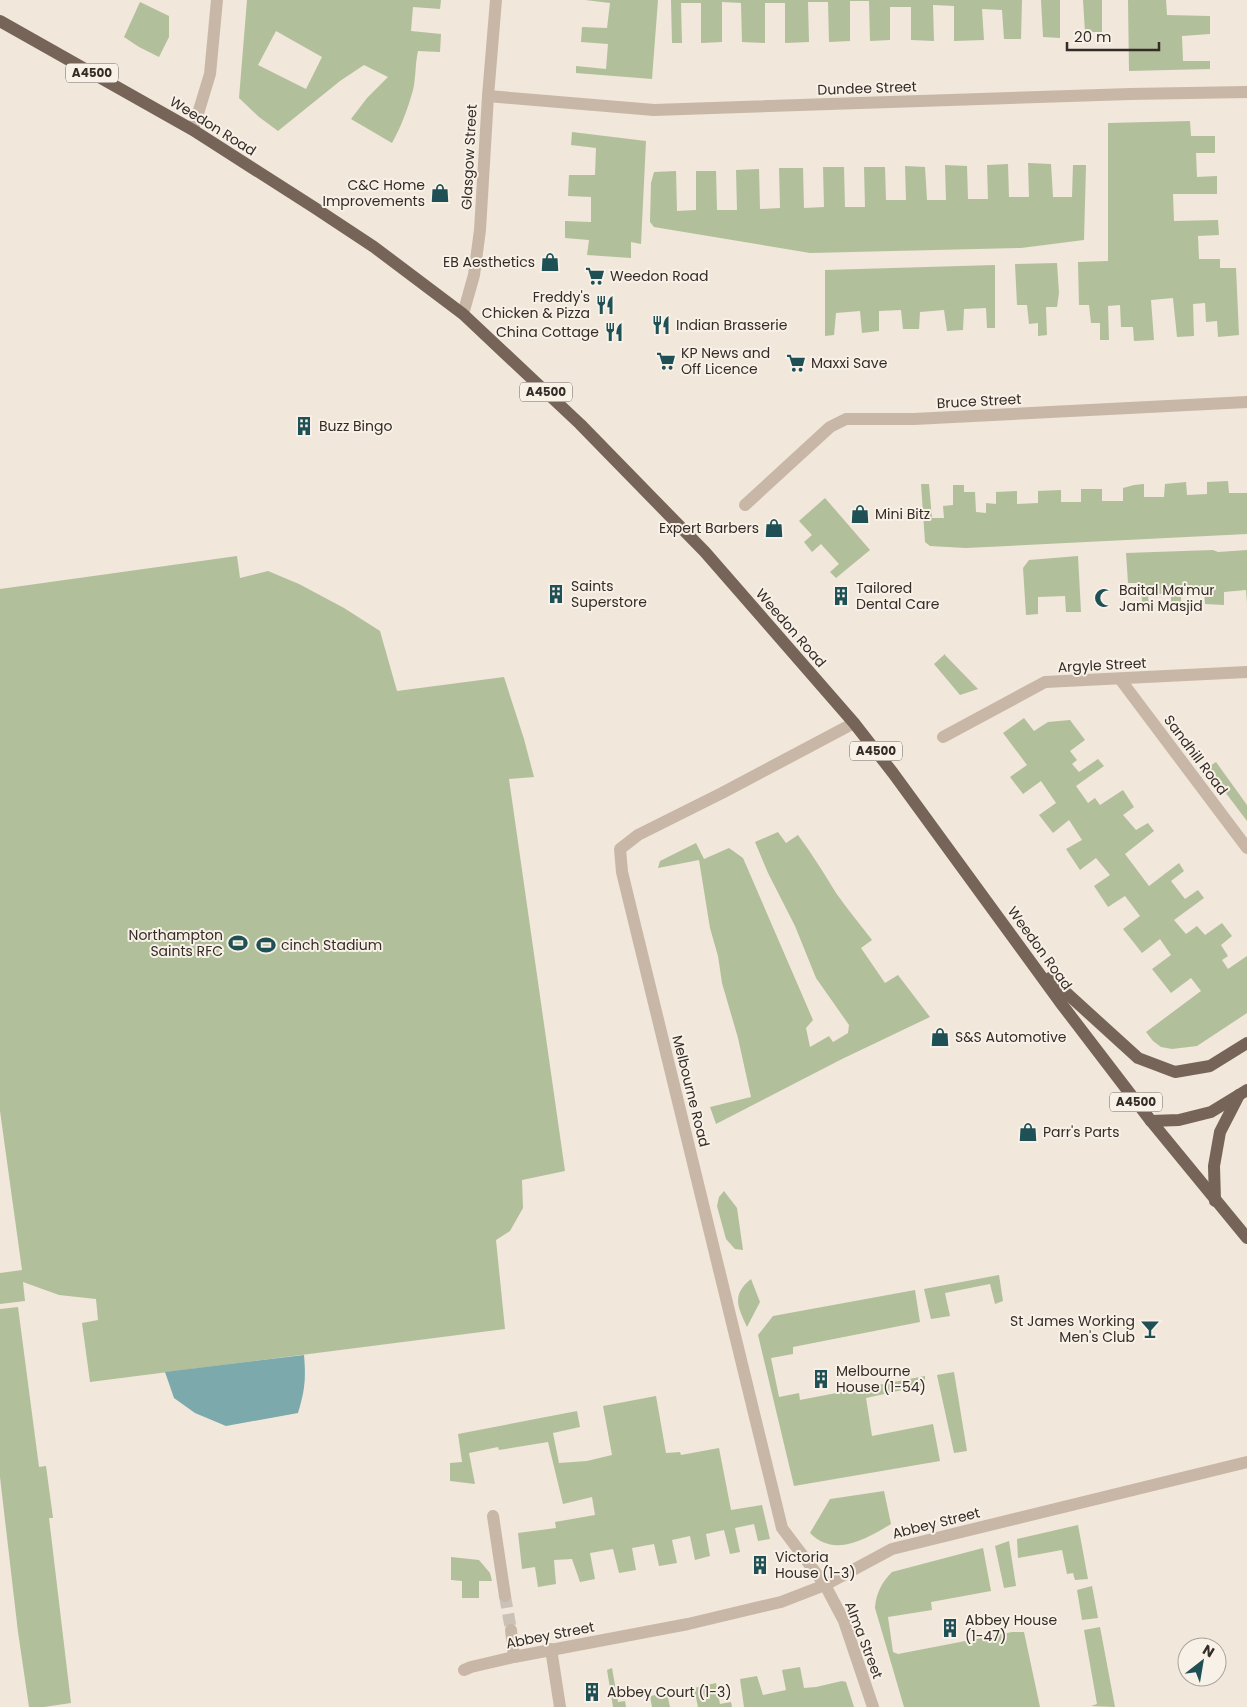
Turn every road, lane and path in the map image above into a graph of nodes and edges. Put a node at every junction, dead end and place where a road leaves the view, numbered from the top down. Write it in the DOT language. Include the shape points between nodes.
graph roads {
  1 [pos="217,0"];
  2 [pos="496,0"];
  3 [pos="0,21"];
  4 [pos="1247,92"];
  5 [pos="488,96"];
  6 [pos="193,130"];
  7 [pos="463,314"];
  8 [pos="1247,402"];
  9 [pos="745,505"];
  10 [pos="1247,672"];
  11 [pos="1120,679"];
  12 [pos="854,723"];
  13 [pos="943,737"];
  14 [pos="1247,848"];
  15 [pos="1032,961"];
  16 [pos="1247,1043"];
  17 [pos="1243,1092"];
  18 [pos="1151,1121"];
  19 [pos="1215,1201"];
  20 [pos="1247,1238"];
  21 [pos="1247,1462"];
  22 [pos="493,1516"];
  23 [pos="825,1584"];
  24 [pos="505,1596"];
  25 [pos="511,1630"];
  26 [pos="551,1649"];
  27 [pos="514,1656"];
  28 [pos="464,1670"];
  29 [pos="560,1707"];
  30 [pos="873,1707"];
  1 -- 6 [label="street" via="210,74"];
  2 -- 5 [label="street, Glasgow Street"];
  3 -- 6 [label="main road, Weedon Road / A4500"];
  4 -- 5 [label="street, Dundee Street" via="654,110"];
  5 -- 7 [label="street, Glasgow Street" via="480,230 474,275"];
  6 -- 7 [label="main road, Weedon Road / A4500" via="374,247"];
  7 -- 12 [label="main road, Weedon Road / A4500" via="580,424 705,552"];
  8 -- 9 [label="street, Bruce Street" via="914,419 846,419 830,426"];
  10 -- 11 [label="street, Argyle Street"];
  11 -- 13 [label="street, Argyle Street" via="1045,682"];
  11 -- 14 [label="street, Sandhill Road"];
  12 -- 15 [label="main road, Weedon Road / A4500"];
  12 -- 23 [label="street, Melbourne Road" via="638,835 620,849 622,872 782,1528"];
  15 -- 16 [label="main road" via="1138,1058 1175,1072 1210,1066"];
  15 -- 18 [label="main road, Weedon Road / A4500"];
  17 -- 18 [label="main road" via="1211,1112 1179,1120"];
  17 -- 19 [label="main road" via="1220,1132 1214,1166"];
  18 -- 19 [label="main road, Weedon Road / A4500"];
  19 -- 20 [label="main road, Weedon Road / A4500"];
  21 -- 23 [label="street, Abbey Street" via="892,1549"];
  22 -- 24 [label="street"];
  23 -- 26 [label="street, Abbey Street" via="768,1606"];
  23 -- 30 [label="street, Alma Street" via="844,1621"];
  25 -- 27 [label="street"];
  26 -- 27 [label="street, Abbey Street"];
  26 -- 29 [label="street"];
  27 -- 28 [label="street, Abbey Street"];
}
